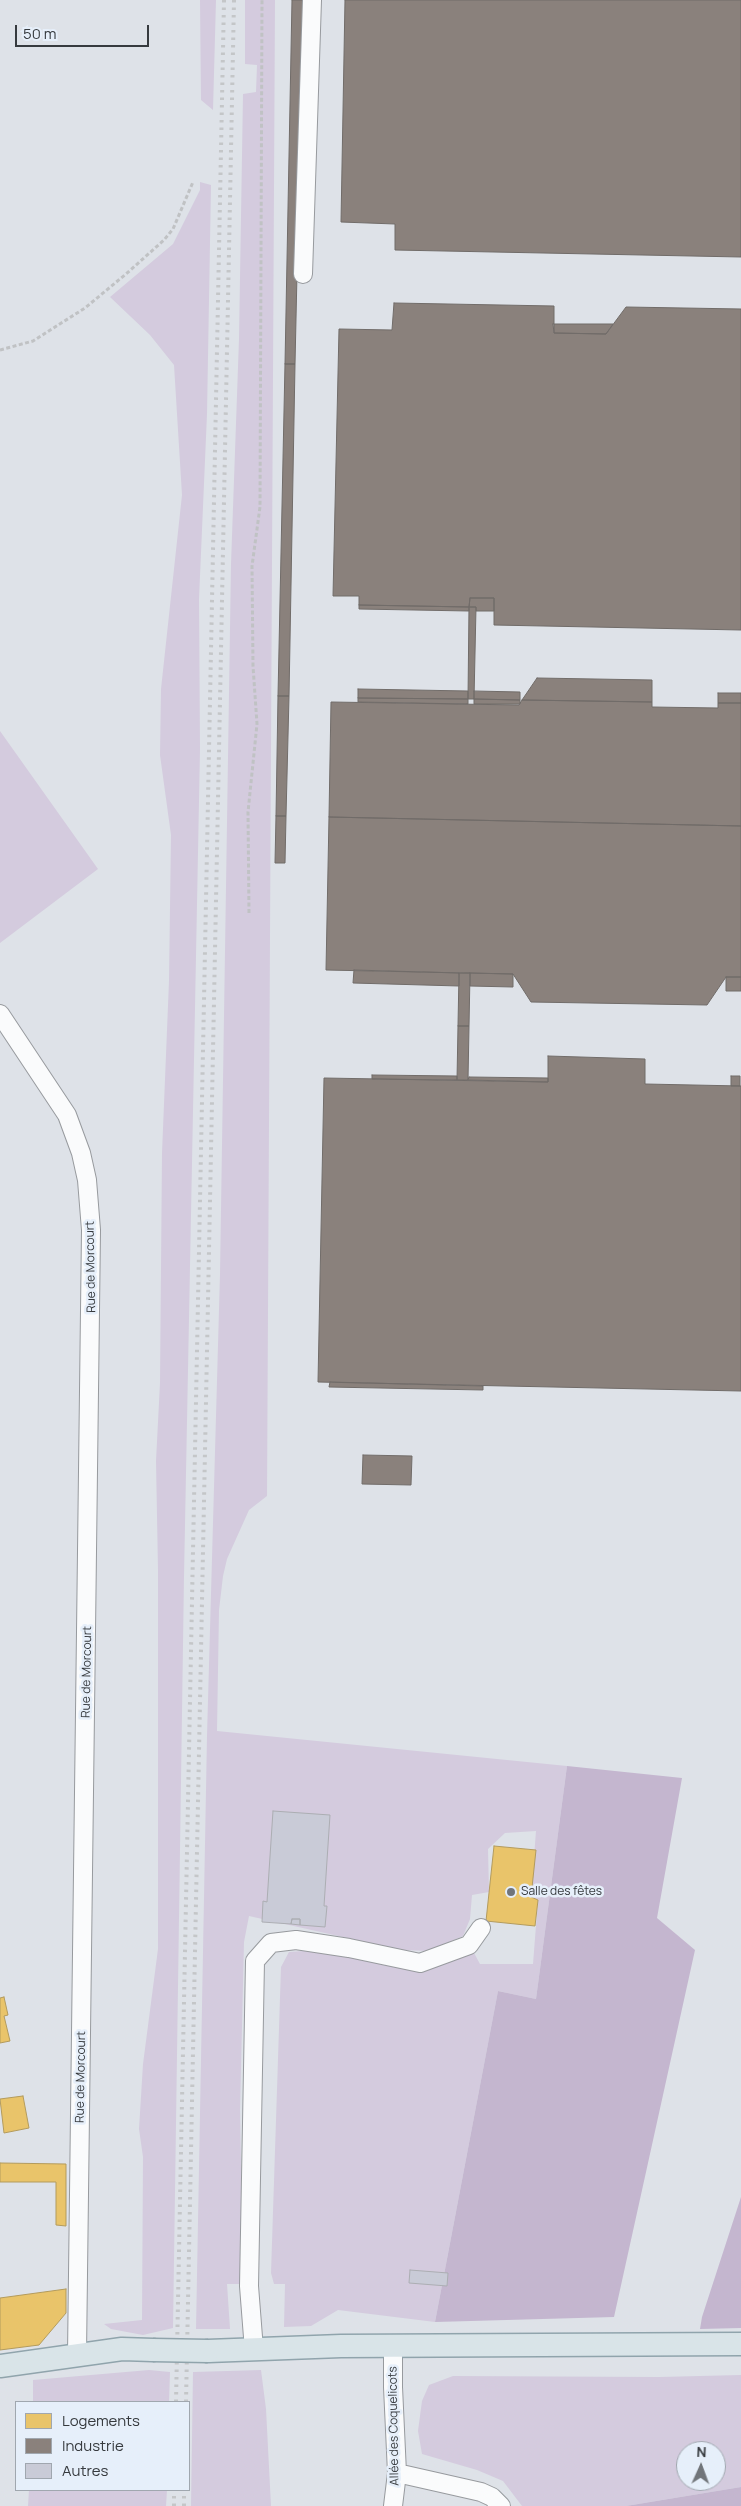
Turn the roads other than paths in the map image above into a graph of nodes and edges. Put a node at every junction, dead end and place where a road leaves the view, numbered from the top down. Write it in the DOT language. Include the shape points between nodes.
graph roads {
  1 [pos="312,0"];
  2 [pos="304,274"];
  3 [pos="0,1014"];
  4 [pos="481,1928"];
  5 [pos="741,2344"];
  6 [pos="394,2345"];
  7 [pos="254,2350"];
  8 [pos="77,2354"];
  9 [pos="0,2366"];
  10 [pos="397,2473"];
  11 [pos="393,2506"];
  12 [pos="501,2506"];
  1 -- 2 [label="street"];
  3 -- 8 [label="street, Rue de Morcourt" via="67,1115 82,1153 88,1180 92,1230"];
  4 -- 7 [label="street" via="469,1945 420,1963 296,1940 271,1943 255,1961 249,2286"];
  5 -- 6 [label="main road"];
  6 -- 7 [label="main road"];
  6 -- 10 [label="street, Allée des Coquelicots"];
  7 -- 8 [label="main road, bridge" via="122,2349"];
  8 -- 9 [label="main road"];
  10 -- 11 [label="street, Allée des Coquelicots"];
  10 -- 12 [label="street" via="481,2492"];
}
